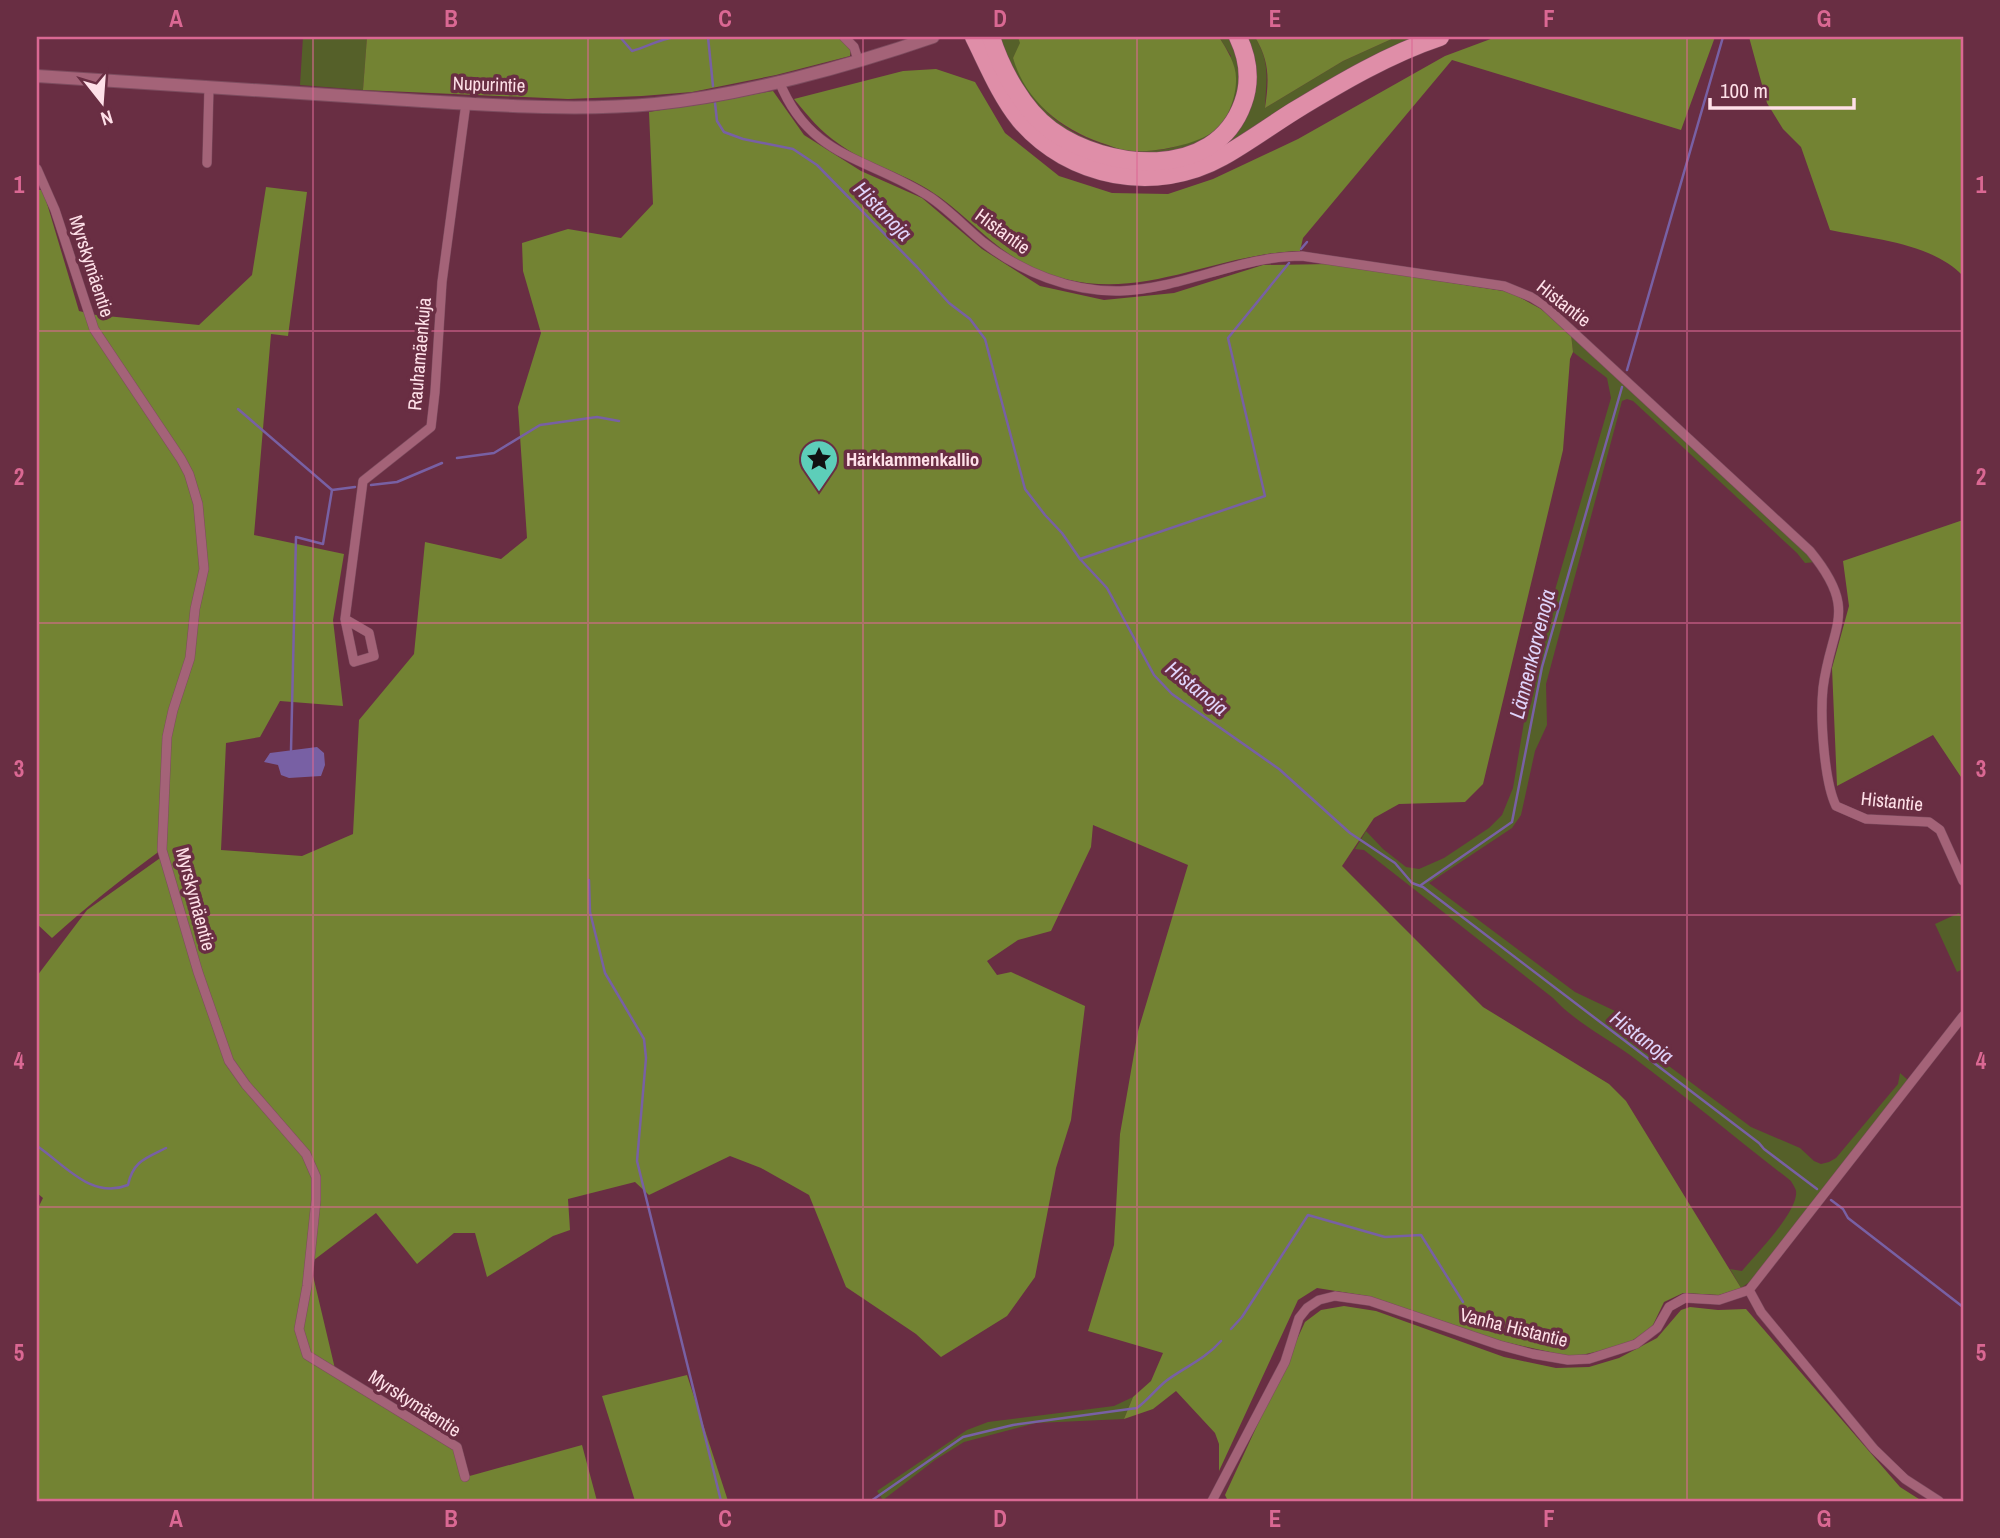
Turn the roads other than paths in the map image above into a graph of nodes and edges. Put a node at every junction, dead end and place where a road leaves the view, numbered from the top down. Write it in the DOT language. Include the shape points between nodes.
graph roads {
  1 [pos="844,37"];
  2 [pos="933,37"];
  3 [pos="974,37"];
  4 [pos="992,37"];
  5 [pos="1238,37"];
  6 [pos="1440,37"];
  7 [pos="858,60"];
  8 [pos="37,76"];
  9 [pos="779,81"];
  10 [pos="209,87"];
  11 [pos="466,103"];
  12 [pos="207,163"];
  13 [pos="37,169"];
  14 [pos="345,619"];
  15 [pos="1963,881"];
  16 [pos="1963,1016"];
  17 [pos="1749,1290"];
  18 [pos="466,1477"];
  19 [pos="1212,1501"];
  20 [pos="1939,1501"];
  1 -- 7 [label="street"];
  2 -- 7 [label="main road, Nupurintie"];
  3 -- 6 [label="highway" via="1000,91 1043,142 1087,166 1140,178 1190,171 1221,158 1353,77"];
  4 -- 5 [label="highway" via="1011,81 1049,129 1091,151 1149,162 1193,154 1229,131 1246,95 1248,64"];
  7 -- 9 [label="main road, Nupurintie"];
  8 -- 10 [label="main road, Nupurintie"];
  9 -- 11 [label="main road, Nupurintie" via="699,98 608,107"];
  9 -- 15 [label="street, Histantie" via="787,103 822,140 931,198 1001,255 1049,279 1119,291 1279,256 1302,256 1504,286 1544,305 1824,568 1839,604 1822,702 1832,798 1836,806 1866,819 1929,821 1940,830"];
  10 -- 11 [label="main road, Nupurintie"];
  10 -- 12 [label="street"];
  11 -- 14 [label="street, Rauhamäenkuja" via="442,282 430,426 363,481"];
  13 -- 18 [label="street, Myrskymäentie" via="94,329 181,459 198,504 204,578 195,609 190,658 167,737 162,850 229,1061 306,1154 316,1177 299,1329 307,1355 457,1447"];
  14 -- 14 [label="street, Rauhamäenkuja" via="354,662 374,656 369,633"];
  16 -- 17 [label="street"];
  17 -- 19 [label="street, Vanha Histantie" via="1719,1300 1685,1298 1669,1307 1644,1340 1611,1354 1579,1360 1499,1345 1370,1301 1335,1296 1319,1300 1299,1318 1285,1362"];
  17 -- 20 [label="street" via="1761,1312 1874,1449 1905,1479"];
}
